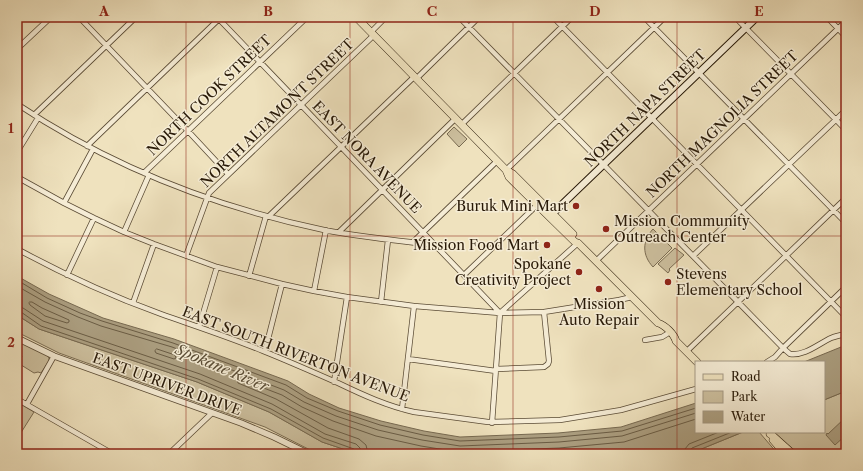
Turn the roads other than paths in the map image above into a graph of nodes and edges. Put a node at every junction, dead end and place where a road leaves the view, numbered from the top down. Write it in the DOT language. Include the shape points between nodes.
graph roads {
  1 [pos="51,17"];
  2 [pos="79,17"];
  3 [pos="136,17"];
  4 [pos="307,17"];
  5 [pos="356,17"];
  6 [pos="386,17"];
  7 [pos="459,17"];
  8 [pos="479,17"];
  9 [pos="553,17"];
  10 [pos="572,17"];
  11 [pos="644,17"];
  12 [pos="665,17"];
  13 [pos="735,17"];
  14 [pos="757,17"];
  15 [pos="827,17"];
  16 [pos="219,18"];
  17 [pos="846,21"];
  18 [pos="562,26"];
  19 [pos="469,27"];
  20 [pos="654,27"];
  21 [pos="746,28"];
  22 [pos="838,28"];
  23 [pos="372,34"];
  24 [pos="846,37"];
  25 [pos="106,46"];
  26 [pos="17,49"];
  27 [pos="260,62"];
  28 [pos="607,72"];
  29 [pos="514,73"];
  30 [pos="699,73"];
  31 [pos="790,74"];
  32 [pos="415,78"];
  33 [pos="147,88"];
  34 [pos="17,104"];
  35 [pos="301,104"];
  36 [pos="846,110"];
  37 [pos="36,117"];
  38 [pos="652,118"];
  39 [pos="558,119"];
  40 [pos="744,119"];
  41 [pos="836,120"];
  42 [pos="458,122"];
  43 [pos="846,130"];
  44 [pos="188,131"];
  45 [pos="87,146"];
  46 [pos="341,147"];
  47 [pos="93,149"];
  48 [pos="17,152"];
  49 [pos="497,161"];
  50 [pos="604,164"];
  51 [pos="697,164"];
  52 [pos="789,164"];
  53 [pos="506,170"];
  54 [pos="146,174"];
  55 [pos="228,174"];
  56 [pos="17,177"];
  57 [pos="382,190"];
  58 [pos="206,197"];
  59 [pos="846,198"];
  60 [pos="64,203"];
  61 [pos="537,205"];
  62 [pos="648,210"];
  63 [pos="742,210"];
  64 [pos="833,210"];
  65 [pos="551,215"];
  66 [pos="267,216"];
  67 [pos="94,218"];
  68 [pos="846,223"];
  69 [pos="326,230"];
  70 [pos="124,232"];
  71 [pos="338,232"];
  72 [pos="423,232"];
  73 [pos="388,240"];
  74 [pos="413,242"];
  75 [pos="578,243"];
  76 [pos="154,244"];
  77 [pos="436,245"];
  78 [pos="17,250"];
  79 [pos="186,256"];
  80 [pos="693,256"];
  81 [pos="786,256"];
  82 [pos="596,261"];
  83 [pos="217,267"];
  84 [pos="67,275"];
  85 [pos="464,275"];
  86 [pos="249,276"];
  87 [pos="282,284"];
  88 [pos="846,287"];
  89 [pos="314,291"];
  90 [pos="632,296"];
  91 [pos="347,297"];
  92 [pos="831,301"];
  93 [pos="381,302"];
  94 [pos="738,302"];
  95 [pos="133,303"];
  96 [pos="414,306"];
  97 [pos="544,312"];
  98 [pos="500,313"];
  99 [pos="846,317"];
  100 [pos="658,323"];
  101 [pos="199,326"];
  102 [pos="667,334"];
  103 [pos="846,334"];
  104 [pos="17,338"];
  105 [pos="645,340"];
  106 [pos="676,341"];
  107 [pos="783,348"];
  108 [pos="265,351"];
  109 [pos="687,351"];
  110 [pos="54,356"];
  111 [pos="408,359"];
  112 [pos="696,361"];
  113 [pos="769,361"];
  114 [pos="496,370"];
  115 [pos="334,382"];
  116 [pos="695,389"];
  117 [pos="17,399"];
  118 [pos="26,404"];
  119 [pos="402,409"];
  120 [pos="212,413"];
  121 [pos="492,423"];
  122 [pos="769,433"];
  123 [pos="113,454"];
  124 [pos="169,454"];
  125 [pos="309,454"];
  126 [pos="785,454"];
  127 [pos="793,454"];
  1 -- 26 [label="street"];
  2 -- 25 [label="street"];
  3 -- 25 [label="street"];
  4 -- 27 [label="street, NORTH COOK STREET"];
  5 -- 23 [label="main road"];
  6 -- 23 [label="street, NORTH ALTAMONT STREET"];
  7 -- 19 [label="street"];
  8 -- 19 [label="street"];
  9 -- 18 [label="street"];
  10 -- 18 [label="street"];
  11 -- 20 [label="street"];
  12 -- 20 [label="street"];
  13 -- 21 [label="street"];
  14 -- 21 [label="main road, NORTH NAPA STREET"];
  15 -- 22 [label="street"];
  16 -- 27 [label="street, EAST NORA AVENUE"];
  16 -- 33 [label="street"];
  17 -- 22 [label="street, NORTH MAGNOLIA STREET"];
  18 -- 28 [label="street"];
  18 -- 29 [label="street"];
  19 -- 29 [label="street"];
  19 -- 32 [label="street"];
  20 -- 28 [label="street"];
  20 -- 30 [label="street"];
  21 -- 30 [label="main road, NORTH NAPA STREET"];
  21 -- 31 [label="street"];
  22 -- 24 [label="street"];
  22 -- 31 [label="street, NORTH MAGNOLIA STREET"];
  23 -- 32 [label="main road"];
  23 -- 35 [label="street, NORTH ALTAMONT STREET"];
  25 -- 33 [label="street"];
  25 -- 37 [label="street"];
  27 -- 35 [label="street, EAST NORA AVENUE"];
  27 -- 44 [label="street, NORTH COOK STREET"];
  28 -- 38 [label="street"];
  28 -- 39 [label="street"];
  29 -- 39 [label="street"];
  29 -- 42 [label="street"];
  30 -- 38 [label="main road, NORTH NAPA STREET"];
  30 -- 40 [label="street"];
  31 -- 40 [label="street, NORTH MAGNOLIA STREET"];
  31 -- 41 [label="street"];
  32 -- 42 [label="main road"];
  32 -- 46 [label="street"];
  33 -- 44 [label="street"];
  33 -- 45 [label="street"];
  34 -- 37 [label="street"];
  35 -- 46 [label="street, EAST NORA AVENUE"];
  35 -- 55 [label="street, NORTH ALTAMONT STREET"];
  36 -- 41 [label="street"];
  37 -- 45 [label="street"];
  37 -- 48 [label="street"];
  38 -- 50 [label="main road, NORTH NAPA STREET"];
  38 -- 51 [label="street"];
  39 -- 50 [label="street"];
  39 -- 53 [label="street"];
  40 -- 51 [label="street, NORTH MAGNOLIA STREET"];
  40 -- 52 [label="street"];
  41 -- 43 [label="street"];
  41 -- 52 [label="street"];
  42 -- 49 [label="main road"];
  42 -- 57 [label="street"];
  44 -- 54 [label="street, NORTH COOK STREET"];
  44 -- 55 [label="street"];
  45 -- 47 [label="street"];
  46 -- 57 [label="street, EAST NORA AVENUE"];
  46 -- 66 [label="street"];
  47 -- 54 [label="street"];
  47 -- 60 [label="street"];
  49 -- 53 [label="main road"];
  49 -- 72 [label="street"];
  50 -- 62 [label="street"];
  50 -- 65 [label="main road, NORTH NAPA STREET"];
  51 -- 62 [label="street, NORTH MAGNOLIA STREET"];
  51 -- 63 [label="street"];
  52 -- 63 [label="street"];
  52 -- 64 [label="street"];
  53 -- 61 [label="main road" via="509,177"];
  53 -- 65 [label="main road" via="513,174"];
  54 -- 58 [label="street"];
  54 -- 70 [label="street, NORTH COOK STREET"];
  55 -- 58 [label="street, NORTH ALTAMONT STREET"];
  56 -- 60 [label="street"];
  57 -- 71 [label="street"];
  57 -- 72 [label="street, EAST NORA AVENUE"];
  58 -- 66 [label="street"];
  58 -- 79 [label="street, NORTH ALTAMONT STREET"];
  59 -- 64 [label="street"];
  60 -- 67 [label="street"];
  61 -- 65 [label="main road"];
  61 -- 85 [label="street"];
  62 -- 80 [label="street"];
  62 -- 82 [label="street, NORTH MAGNOLIA STREET"];
  63 -- 80 [label="street"];
  63 -- 81 [label="street"];
  64 -- 68 [label="street"];
  64 -- 81 [label="street"];
  65 -- 75 [label="main road" via="578,239"];
  66 -- 69 [label="street"];
  66 -- 86 [label="street"];
  67 -- 70 [label="street"];
  67 -- 84 [label="street"];
  69 -- 71 [label="street"];
  69 -- 89 [label="street"];
  70 -- 76 [label="street"];
  71 -- 73 [label="street"];
  72 -- 74 [label="street"];
  72 -- 77 [label="street, EAST NORA AVENUE"];
  73 -- 74 [label="street"];
  73 -- 93 [label="street"];
  74 -- 77 [label="street"];
  75 -- 82 [label="main road"];
  75 -- 98 [label="street"];
  76 -- 79 [label="street"];
  76 -- 95 [label="street"];
  77 -- 85 [label="street, EAST NORA AVENUE"];
  78 -- 84 [label="street, EAST SOUTH RIVERTON AVENUE"];
  79 -- 83 [label="street"];
  80 -- 94 [label="street"];
  81 -- 92 [label="street"];
  81 -- 94 [label="street"];
  82 -- 90 [label="main road"];
  83 -- 86 [label="street"];
  83 -- 101 [label="street"];
  84 -- 95 [label="street, EAST SOUTH RIVERTON AVENUE"];
  85 -- 98 [label="street, EAST NORA AVENUE"];
  86 -- 87 [label="street"];
  87 -- 89 [label="street"];
  87 -- 108 [label="street"];
  88 -- 92 [label="street"];
  89 -- 91 [label="street"];
  90 -- 97 [label="street"];
  90 -- 100 [label="main road"];
  91 -- 93 [label="street"];
  91 -- 115 [label="street"];
  92 -- 99 [label="street"];
  92 -- 107 [label="street"];
  93 -- 96 [label="street"];
  94 -- 107 [label="street"];
  94 -- 109 [label="street"];
  95 -- 101 [label="street, EAST SOUTH RIVERTON AVENUE"];
  96 -- 98 [label="street"];
  96 -- 111 [label="street"];
  97 -- 98 [label="street"];
  97 -- 114 [label="street" via="548,364 544,367"];
  98 -- 114 [label="street"];
  100 -- 102 [label="main road"];
  100 -- 106 [label="main road" via="675,337"];
  101 -- 108 [label="street, EAST SOUTH RIVERTON AVENUE"];
  102 -- 105 [label="street"];
  102 -- 106 [label="main road"];
  103 -- 107 [label="street" via="798,354 790,354"];
  104 -- 110 [label="street, EAST UPRIVER DRIVE"];
  106 -- 109 [label="main road"];
  107 -- 113 [label="street"];
  108 -- 115 [label="street, EAST SOUTH RIVERTON AVENUE"];
  109 -- 112 [label="main road"];
  110 -- 118 [label="street"];
  110 -- 120 [label="street, EAST UPRIVER DRIVE"];
  111 -- 114 [label="street"];
  111 -- 119 [label="street"];
  114 -- 121 [label="street"];
  115 -- 119 [label="street, EAST SOUTH RIVERTON AVENUE"];
  116 -- 121 [label="street, EAST SOUTH RIVERTON AVENUE" via="621,410 573,418"];
  117 -- 118 [label="street"];
  118 -- 123 [label="street"];
  119 -- 121 [label="street, EAST SOUTH RIVERTON AVENUE"];
  120 -- 124 [label="street"];
  120 -- 125 [label="street, EAST UPRIVER DRIVE" via="241,423"];
  122 -- 126 [label="main road"];
  122 -- 127 [label="main road"];
}
